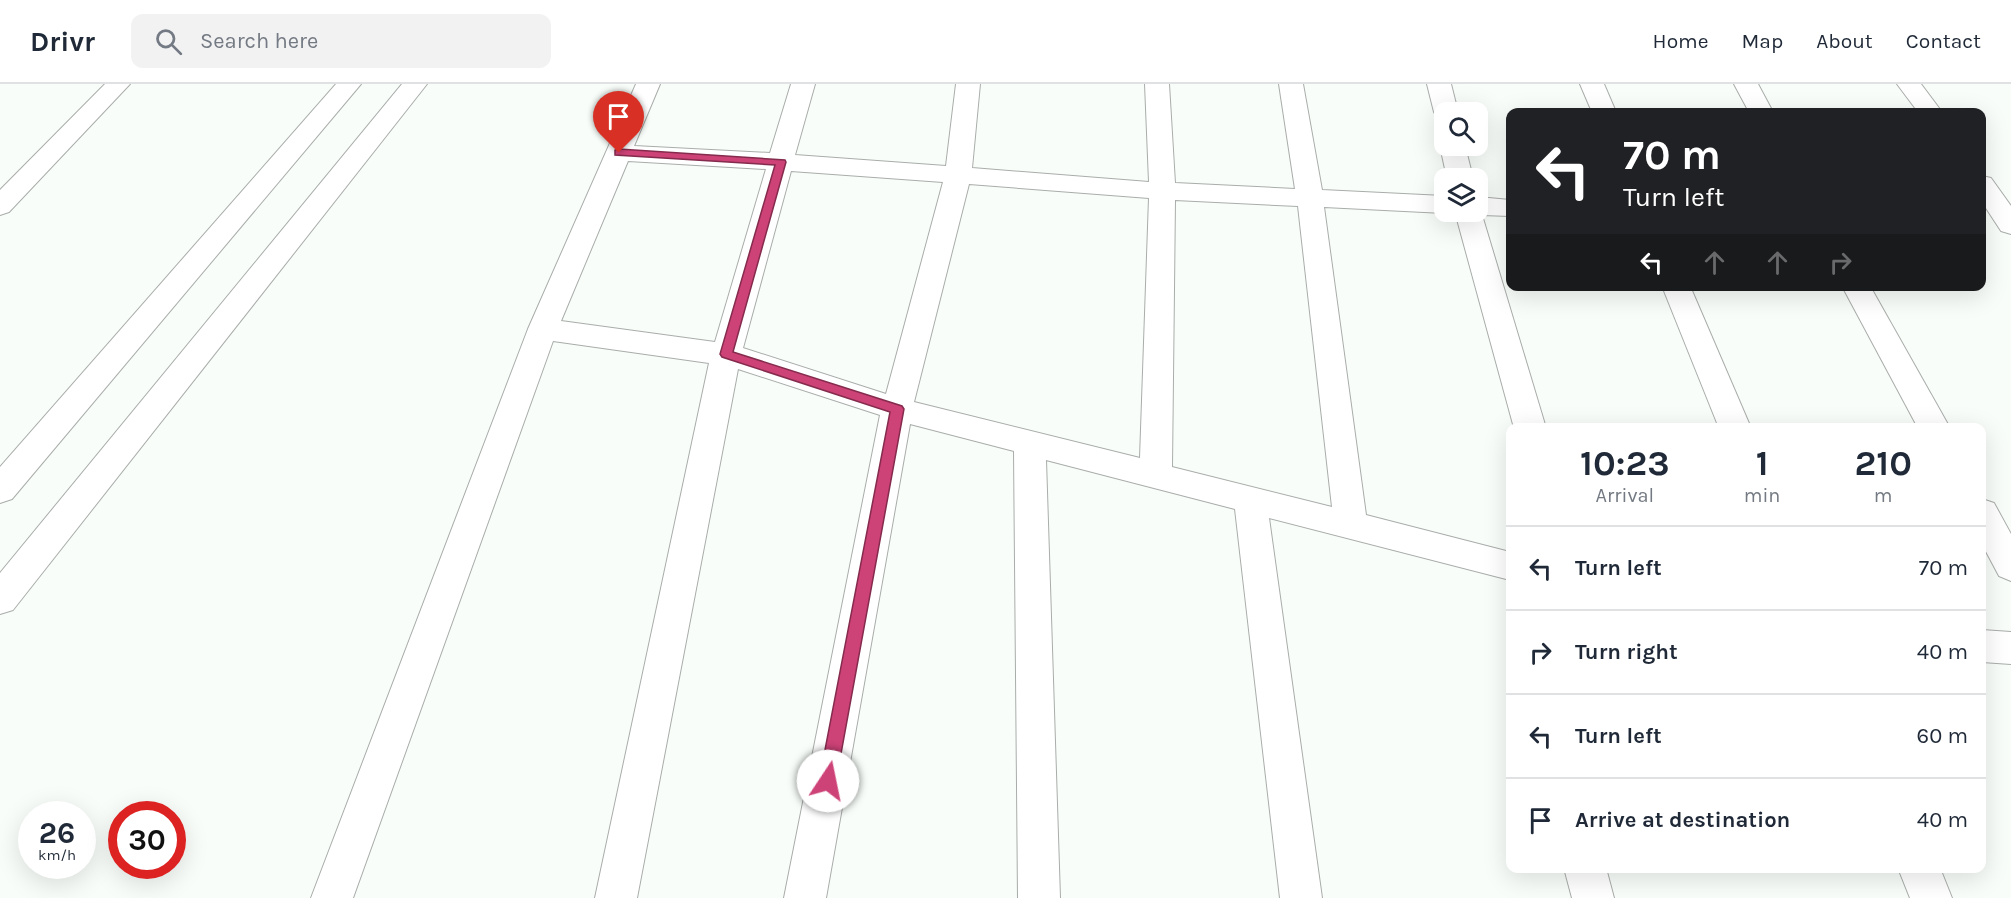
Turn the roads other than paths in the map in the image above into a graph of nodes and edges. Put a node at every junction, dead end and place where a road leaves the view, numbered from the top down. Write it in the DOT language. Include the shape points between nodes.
graph roads {
  1 [pos="118,84"];
  2 [pos="344,84"];
  3 [pos="349,84"];
  4 [pos="415,84"];
  5 [pos="648,84"];
  6 [pos="803,84"];
  7 [pos="968,84"];
  8 [pos="1157,84"];
  9 [pos="1291,84"];
  10 [pos="1439,84"];
  11 [pos="1592,84"];
  12 [pos="1746,84"];
  13 [pos="1909,84"];
  14 [pos="1444,102"];
  15 [pos="1602,108"];
  16 [pos="1759,108"];
  17 [pos="1927,108"];
  18 [pos="619,153"];
  19 [pos="781,162"];
  20 [pos="958,175"];
  21 [pos="1986,190"];
  22 [pos="1162,191"];
  23 [pos="1310,198"];
  24 [pos="1434,204"];
  25 [pos="0,206"];
  26 [pos="1488,206"];
  27 [pos="1506,207"];
  28 [pos="1471,222"];
  29 [pos="2011,225"];
  30 [pos="1986,230"];
  31 [pos="2011,231"];
  32 [pos="1678,291"];
  33 [pos="1859,291"];
  34 [pos="543,328"];
  35 [pos="726,354"];
  36 [pos="897,409"];
  37 [pos="1529,423"];
  38 [pos="1733,423"];
  39 [pos="1931,423"];
  40 [pos="1030,443"];
  41 [pos="1156,475"];
  42 [pos="0,490"];
  43 [pos="1250,500"];
  44 [pos="1986,520"];
  45 [pos="1351,525"];
  46 [pos="2011,566"];
  47 [pos="1506,570"];
  48 [pos="0,599"];
  49 [pos="1986,646"];
  50 [pos="2011,648"];
  51 [pos="1586,873"];
  52 [pos="1920,873"];
  53 [pos="332,898"];
  54 [pos="616,898"];
  55 [pos="805,898"];
  56 [pos="1038,898"];
  57 [pos="1302,898"];
  58 [pos="1593,898"];
  59 [pos="1931,898"];
  1 -- 25 [label="street"];
  2 -- 3 [label="street"];
  3 -- 42 [label="street"];
  4 -- 48 [label="street"];
  5 -- 18 [label="street"];
  6 -- 19 [label="street"];
  7 -- 20 [label="street"];
  8 -- 22 [label="street"];
  9 -- 23 [label="street"];
  10 -- 14 [label="street"];
  11 -- 15 [label="street"];
  12 -- 16 [label="street"];
  13 -- 17 [label="street"];
  18 -- 19 [label="street"];
  18 -- 34 [label="street"];
  19 -- 20 [label="street"];
  19 -- 35 [label="street"];
  20 -- 22 [label="street"];
  20 -- 36 [label="street"];
  21 -- 29 [label="street"];
  22 -- 23 [label="street"];
  22 -- 41 [label="street"];
  23 -- 24 [label="street"];
  23 -- 45 [label="street"];
  26 -- 27 [label="street"];
  28 -- 37 [label="street"];
  30 -- 31 [label="street"];
  32 -- 38 [label="street"];
  33 -- 39 [label="street"];
  34 -- 35 [label="street"];
  34 -- 53 [label="street"];
  35 -- 36 [label="street"];
  35 -- 54 [label="street"];
  36 -- 40 [label="street"];
  36 -- 55 [label="street"];
  40 -- 41 [label="street"];
  40 -- 56 [label="street"];
  41 -- 43 [label="street"];
  43 -- 45 [label="street"];
  43 -- 57 [label="street"];
  44 -- 46 [label="street"];
  45 -- 47 [label="street"];
  49 -- 50 [label="street"];
  51 -- 58 [label="street"];
  52 -- 59 [label="street"];
}
